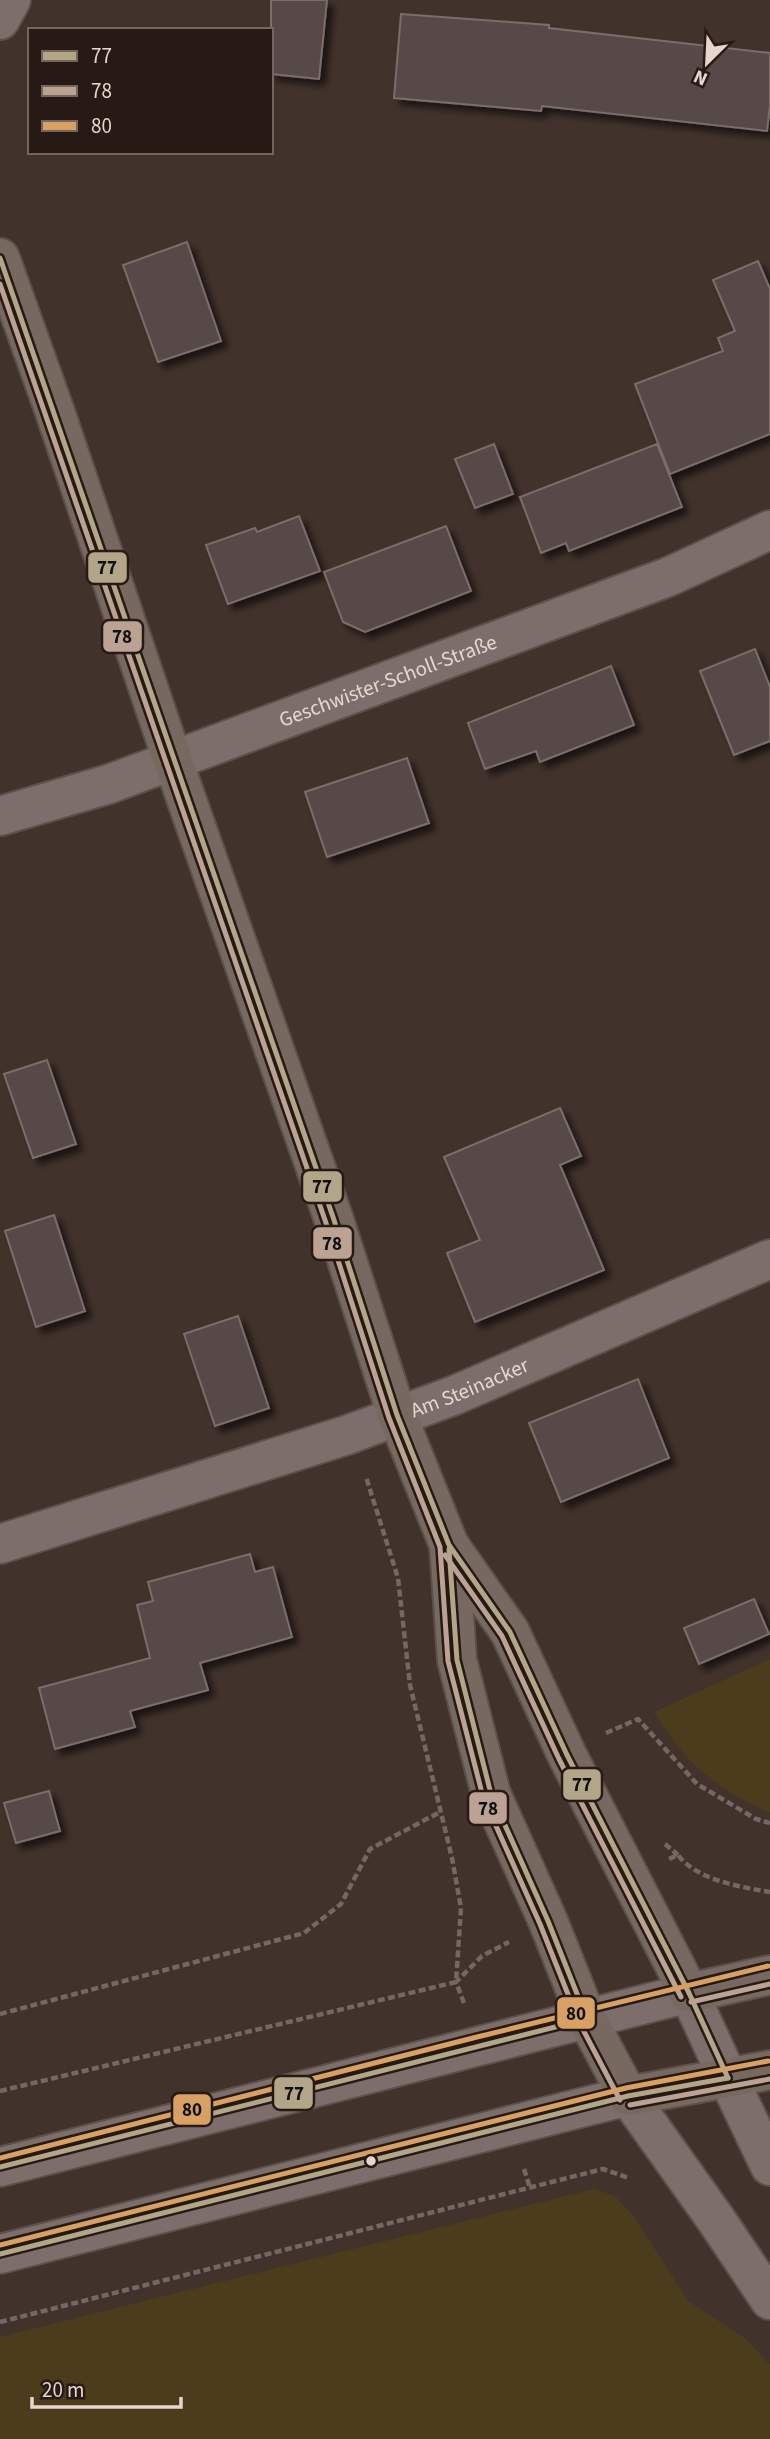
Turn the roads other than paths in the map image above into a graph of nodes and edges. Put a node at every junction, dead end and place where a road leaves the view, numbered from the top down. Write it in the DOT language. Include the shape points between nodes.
graph roads {
  1 [pos="11,0"];
  2 [pos="0,20"];
  3 [pos="0,258"];
  4 [pos="770,530"];
  5 [pos="173,761"];
  6 [pos="0,816"];
  7 [pos="770,1259"];
  8 [pos="397,1415"];
  9 [pos="0,1544"];
  10 [pos="449,1545"];
  11 [pos="770,1975"];
  12 [pos="689,1993"];
  13 [pos="587,2019"];
  14 [pos="770,2070"];
  15 [pos="727,2078"];
  16 [pos="628,2096"];
  17 [pos="770,2166"];
  18 [pos="0,2167"];
  19 [pos="0,2254"];
  20 [pos="770,2300"];
  1 -- 2 [label="street"];
  3 -- 5 [label="main road"];
  4 -- 5 [label="street, Geschwister-Scholl-Straße" via="668,577"];
  5 -- 6 [label="street, Geschwister-Scholl-Straße"];
  5 -- 8 [label="main road" via="333,1217"];
  7 -- 8 [label="street, Am Steinacker" via="455,1395"];
  8 -- 9 [label="street, Am Steinacker" via="347,1435"];
  8 -- 10 [label="main road"];
  10 -- 12 [label="main road" via="510,1632 567,1755"];
  10 -- 13 [label="main road" via="457,1660 491,1794"];
  11 -- 12 [label="main road"];
  12 -- 13 [label="street"];
  12 -- 15 [label="street"];
  13 -- 16 [label="main road"];
  13 -- 18 [label="street"];
  14 -- 15 [label="main road"];
  15 -- 16 [label="main road"];
  15 -- 17 [label="street"];
  16 -- 19 [label="street"];
  16 -- 20 [label="street"];
}
